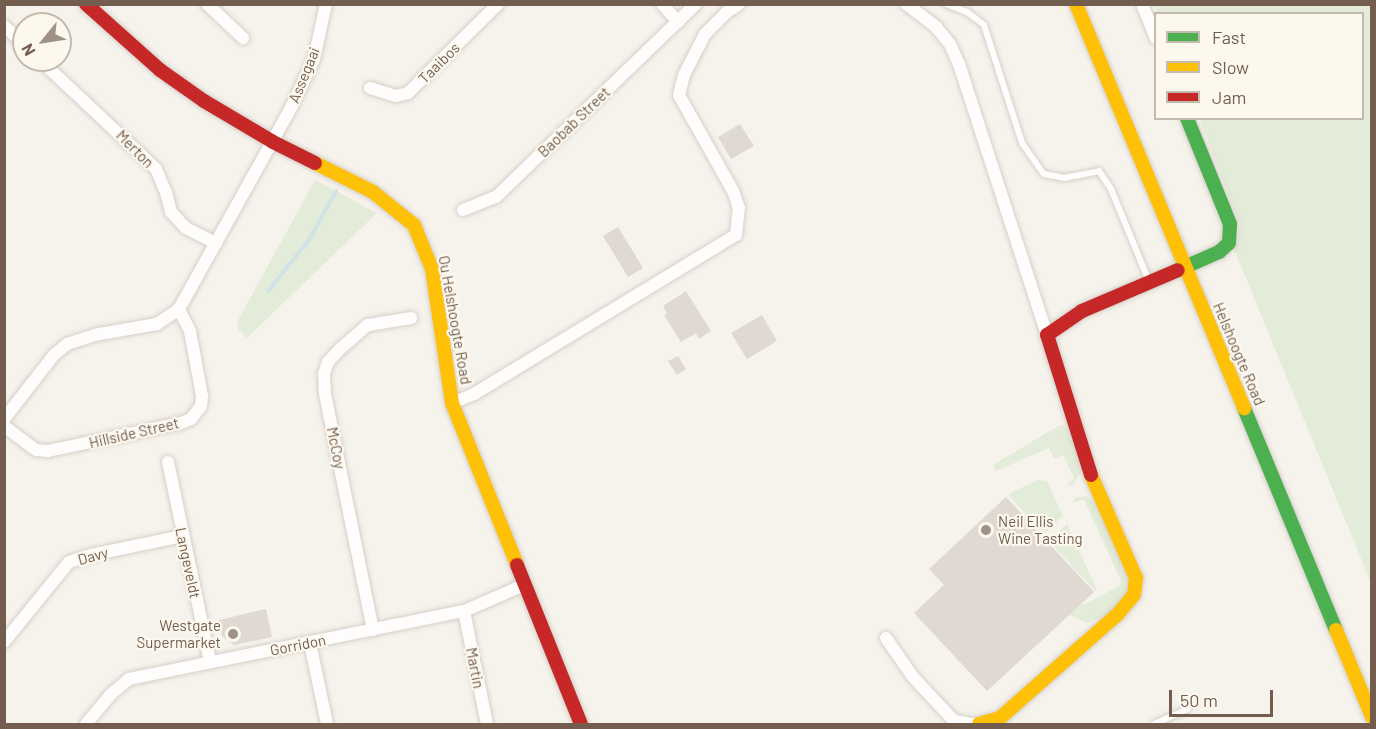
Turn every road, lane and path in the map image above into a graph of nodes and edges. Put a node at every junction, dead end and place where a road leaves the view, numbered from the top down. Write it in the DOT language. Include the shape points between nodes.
graph roads {
  1 [pos="86,4"];
  2 [pos="207,4"];
  3 [pos="326,4"];
  4 [pos="498,4"];
  5 [pos="662,4"];
  6 [pos="696,4"];
  7 [pos="739,4"];
  8 [pos="906,4"];
  9 [pos="946,4"];
  10 [pos="1076,4"];
  11 [pos="1142,4"];
  12 [pos="678,22"];
  13 [pos="1154,35"];
  14 [pos="243,38"];
  15 [pos="53,72"];
  16 [pos="370,88"];
  17 [pos="1188,120"];
  18 [pos="273,142"];
  19 [pos="463,210"];
  20 [pos="216,243"];
  21 [pos="1185,266"];
  22 [pos="1150,282"];
  23 [pos="179,309"];
  24 [pos="411,318"];
  25 [pos="1047,335"];
  26 [pos="452,402"];
  27 [pos="4,419"];
  28 [pos="4,426"];
  29 [pos="168,462"];
  30 [pos="183,536"];
  31 [pos="524,585"];
  32 [pos="464,611"];
  33 [pos="373,630"];
  34 [pos="886,638"];
  35 [pos="4,642"];
  36 [pos="310,643"];
  37 [pos="210,663"];
  38 [pos="1188,709"];
  39 [pos="1371,717"];
  40 [pos="86,724"];
  41 [pos="327,724"];
  42 [pos="487,724"];
  43 [pos="581,724"];
  44 [pos="972,724"];
  45 [pos="979,724"];
  46 [pos="1154,724"];
  1 -- 18 [label="street, Ou Helshoogte Road" via="160,70"];
  2 -- 14 [label="street"];
  3 -- 18 [label="street, Assegaai" via="314,59"];
  4 -- 16 [label="street, Taaibos" via="408,93 396,96"];
  5 -- 12 [label="street"];
  6 -- 12 [label="street, Baobab Street"];
  7 -- 26 [label="street" via="700,42 679,85 679,95 739,208 736,235 474,394"];
  8 -- 25 [label="street" via="936,27 959,64"];
  9 -- 22 [label="lane" via="967,12 984,25 1022,143 1044,174 1064,178 1099,171 1111,189"];
  10 -- 21 [label="street, Helshoogte Road"];
  11 -- 13 [label="street"];
  12 -- 19 [label="street, Baobab Street" via="496,197"];
  15 -- 20 [label="street, Merton" via="156,169 171,212 186,228"];
  17 -- 21 [label="street" via="1231,232 1225,248"];
  18 -- 20 [label="street"];
  18 -- 26 [label="street, Ou Helshoogte Road" via="373,192 414,225 432,269"];
  20 -- 23 [label="street"];
  21 -- 22 [label="street"];
  21 -- 39 [label="street, Helshoogte Road"];
  22 -- 25 [label="street" via="1082,311"];
  23 -- 27 [label="street" via="157,324 67,344"];
  23 -- 28 [label="street, Hillside Street" via="190,331 202,396 201,406 191,419 48,451 36,450"];
  24 -- 33 [label="street, McCoy" via="368,325 328,362 324,374"];
  25 -- 45 [label="street" via="1094,484 1136,578 1134,595 1117,615 1000,718"];
  26 -- 31 [label="street, Ou Helshoogte Road"];
  29 -- 30 [label="street, Langeveldt"];
  30 -- 35 [label="street, Davy" via="69,562"];
  30 -- 37 [label="street, Langeveldt"];
  31 -- 32 [label="street, Gorridon"];
  31 -- 43 [label="street, Ou Helshoogte Road"];
  32 -- 33 [label="street, Gorridon"];
  32 -- 42 [label="street, Martin"];
  33 -- 36 [label="street, Gorridon"];
  34 -- 44 [label="street" via="913,677 954,721"];
  36 -- 37 [label="street, Gorridon"];
  36 -- 41 [label="street"];
  37 -- 40 [label="street, Gorridon" via="129,680 110,694"];
  38 -- 46 [label="lane"];
}
